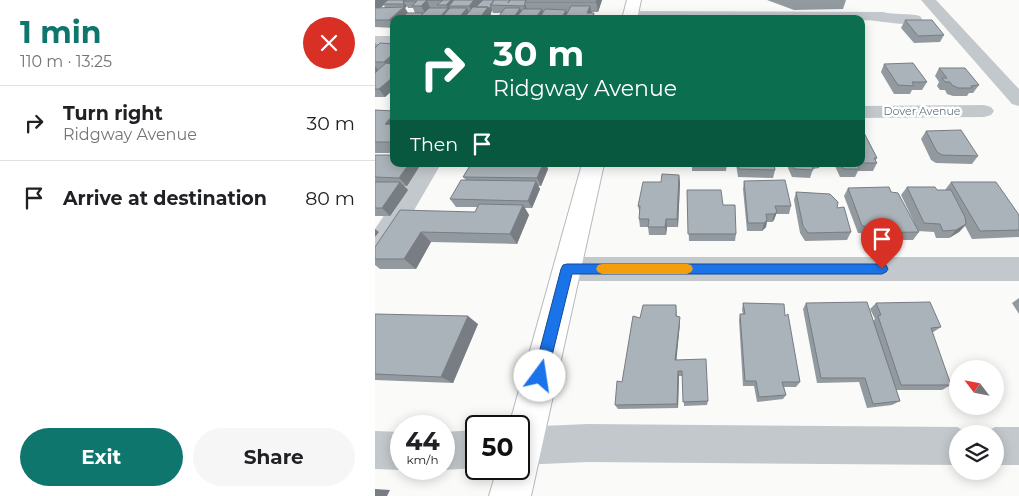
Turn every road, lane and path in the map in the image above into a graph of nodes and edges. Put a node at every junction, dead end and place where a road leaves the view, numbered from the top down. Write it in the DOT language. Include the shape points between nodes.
graph roads {
  1 [pos="634,0"];
  2 [pos="928,0"];
  3 [pos="630,15"];
  4 [pos="865,16"];
  5 [pos="915,19"];
  6 [pos="375,41"];
  7 [pos="390,41"];
  8 [pos="1019,100"];
  9 [pos="983,111"];
  10 [pos="865,112"];
  11 [pos="429,167"];
  12 [pos="592,167"];
  13 [pos="382,228"];
  14 [pos="375,252"];
  15 [pos="567,269"];
  16 [pos="1019,269"];
  17 [pos="530,415"];
  18 [pos="949,446"];
  19 [pos="1004,446"];
  20 [pos="1019,446"];
  21 [pos="375,450"];
  22 [pos="390,450"];
  23 [pos="530,454"];
  24 [pos="514,480"];
  25 [pos="510,496"];
  1 -- 3 [label="main road"];
  2 -- 8 [label="street"];
  4 -- 5 [label="street"];
  6 -- 7 [label="street"];
  9 -- 10 [label="street, Dover Avenue"];
  11 -- 13 [label="street"];
  12 -- 15 [label="main road"];
  13 -- 14 [label="street"];
  15 -- 16 [label="street"];
  15 -- 17 [label="main road"];
  18 -- 23 [label="street" via="597,444"];
  19 -- 20 [label="street"];
  21 -- 22 [label="street"];
  24 -- 25 [label="main road"];
}
